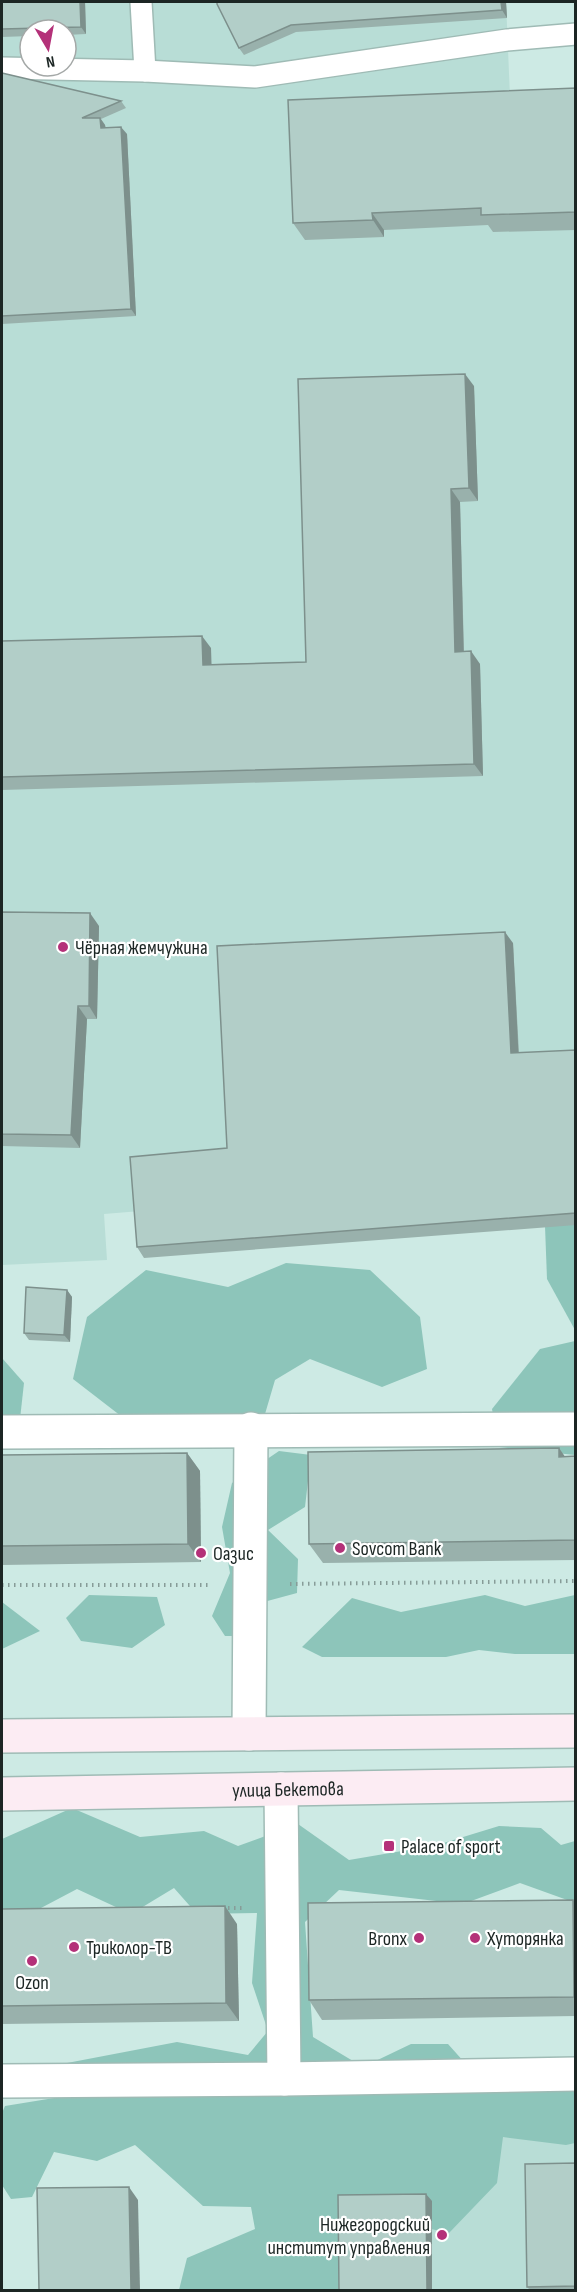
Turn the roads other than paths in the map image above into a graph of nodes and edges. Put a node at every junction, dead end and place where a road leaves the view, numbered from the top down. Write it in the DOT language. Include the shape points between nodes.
graph roads {
  1 [pos="141,2"];
  2 [pos="576,34"];
  3 [pos="2,68"];
  4 [pos="145,71"];
  5 [pos="251,1429"];
  6 [pos="576,1429"];
  7 [pos="2,1432"];
  8 [pos="576,1731"];
  9 [pos="249,1734"];
  10 [pos="2,1737"];
  11 [pos="576,1784"];
  12 [pos="281,1789"];
  13 [pos="2,1794"];
  14 [pos="576,2074"];
  15 [pos="284,2079"];
  16 [pos="2,2081"];
  1 -- 4 [label="lane"];
  2 -- 4 [label="lane" via="507,39 255,76"];
  3 -- 4 [label="lane"];
  5 -- 6 [label="street"];
  5 -- 7 [label="street"];
  5 -- 9 [label="street"];
  8 -- 9 [label="main road"];
  9 -- 10 [label="main road"];
  11 -- 12 [label="main road, улица Бекетова"];
  12 -- 13 [label="main road, улица Бекетова"];
  12 -- 15 [label="street"];
  14 -- 15 [label="street"];
  15 -- 16 [label="street"];
}
